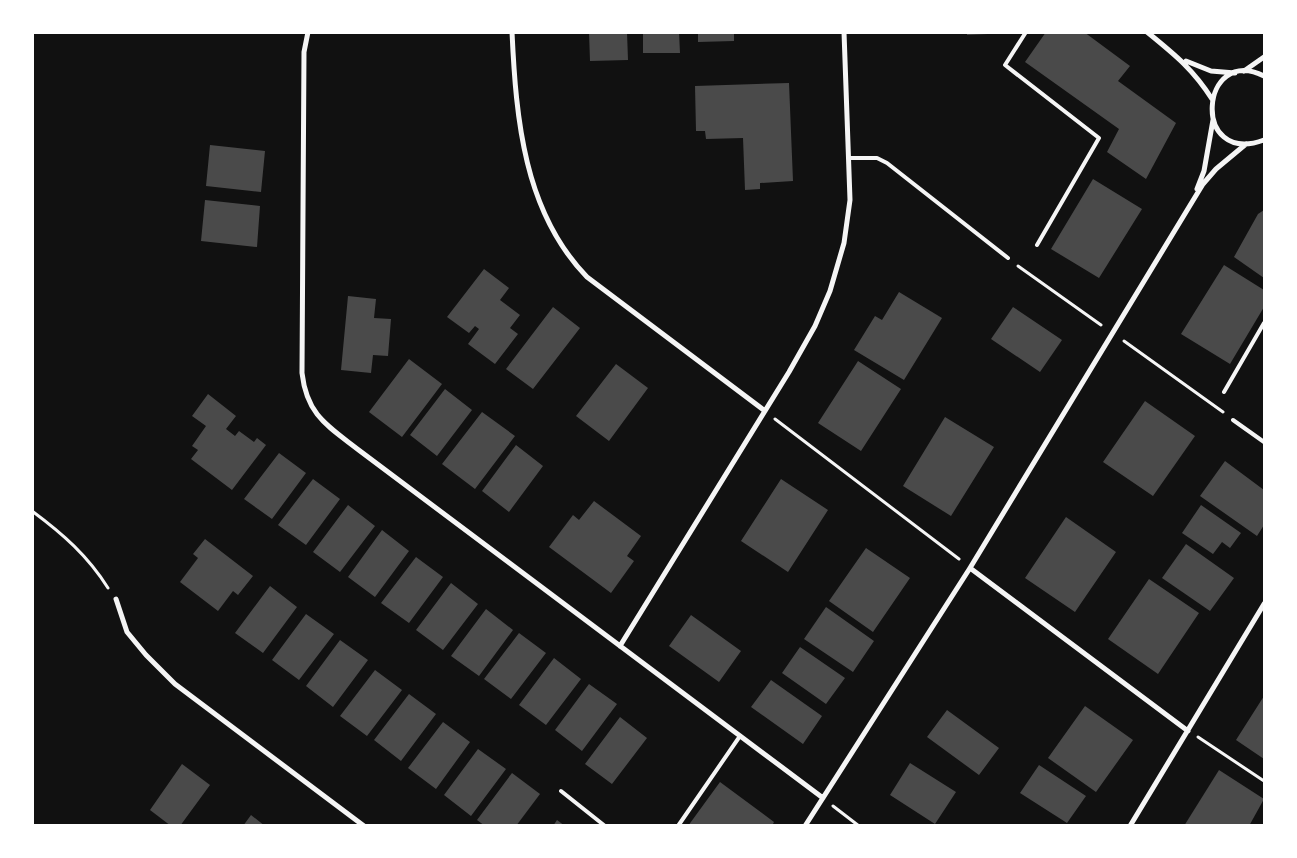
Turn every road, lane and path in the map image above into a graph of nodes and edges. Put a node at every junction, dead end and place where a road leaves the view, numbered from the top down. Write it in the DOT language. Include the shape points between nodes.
graph roads {
  1 [pos="308,32"];
  2 [pos="512,32"];
  3 [pos="844,32"];
  4 [pos="1026,32"];
  5 [pos="1146,32"];
  6 [pos="1179,57"];
  7 [pos="1264,57"];
  8 [pos="1242,72"];
  9 [pos="1235,73"];
  10 [pos="1264,76"];
  11 [pos="1212,99"];
  12 [pos="1213,120"];
  13 [pos="1264,140"];
  14 [pos="1246,144"];
  15 [pos="849,158"];
  16 [pos="1193,201"];
  17 [pos="1037,245"];
  18 [pos="1008,258"];
  19 [pos="1264,322"];
  20 [pos="1224,392"];
  21 [pos="765,411"];
  22 [pos="1233,420"];
  23 [pos="1264,442"];
  24 [pos="32,511"];
  25 [pos="970,568"];
  26 [pos="116,599"];
  27 [pos="1264,604"];
  28 [pos="620,646"];
  29 [pos="1188,731"];
  30 [pos="740,736"];
  31 [pos="1264,781"];
  32 [pos="561,791"];
  33 [pos="823,798"];
  34 [pos="364,826"];
  35 [pos="605,826"];
  36 [pos="678,826"];
  37 [pos="805,826"];
  38 [pos="859,826"];
  39 [pos="1130,826"];
  1 -- 28 [label="street" via="304,52 302,373 310,407 330,427"];
  2 -- 21 [label="street" via="515,100 524,156 544,213 574,263 587,277"];
  3 -- 15 [label="street"];
  4 -- 17 [label="lane" via="1005,65 1099,138"];
  5 -- 6 [label="street"];
  6 -- 9 [label="street" via="1211,71"];
  6 -- 11 [label="street" via="1194,72"];
  7 -- 8 [label="street"];
  8 -- 9 [label="street"];
  8 -- 10 [label="street"];
  9 -- 11 [label="street" via="1224,79"];
  11 -- 12 [label="street"];
  12 -- 14 [label="street" via="1230,139"];
  12 -- 16 [label="street" via="1204,171"];
  13 -- 14 [label="street"];
  14 -- 16 [label="street" via="1216,168"];
  15 -- 18 [label="lane" via="877,158 886,163"];
  15 -- 21 [label="street" via="850,200 844,243 830,291 815,326"];
  16 -- 25 [label="street"];
  19 -- 20 [label="lane"];
  21 -- 25 [label="path"];
  21 -- 28 [label="street"];
  22 -- 23 [label="lane"];
  24 -- 26 [label="path" via="66,536 93,564"];
  25 -- 29 [label="street"];
  25 -- 33 [label="street"];
  26 -- 34 [label="street" via="127,632 175,684"];
  27 -- 29 [label="street"];
  28 -- 30 [label="street"];
  29 -- 31 [label="path"];
  29 -- 39 [label="street"];
  30 -- 33 [label="street"];
  30 -- 36 [label="lane"];
  32 -- 35 [label="lane"];
  33 -- 37 [label="street"];
  33 -- 38 [label="path"];
}
